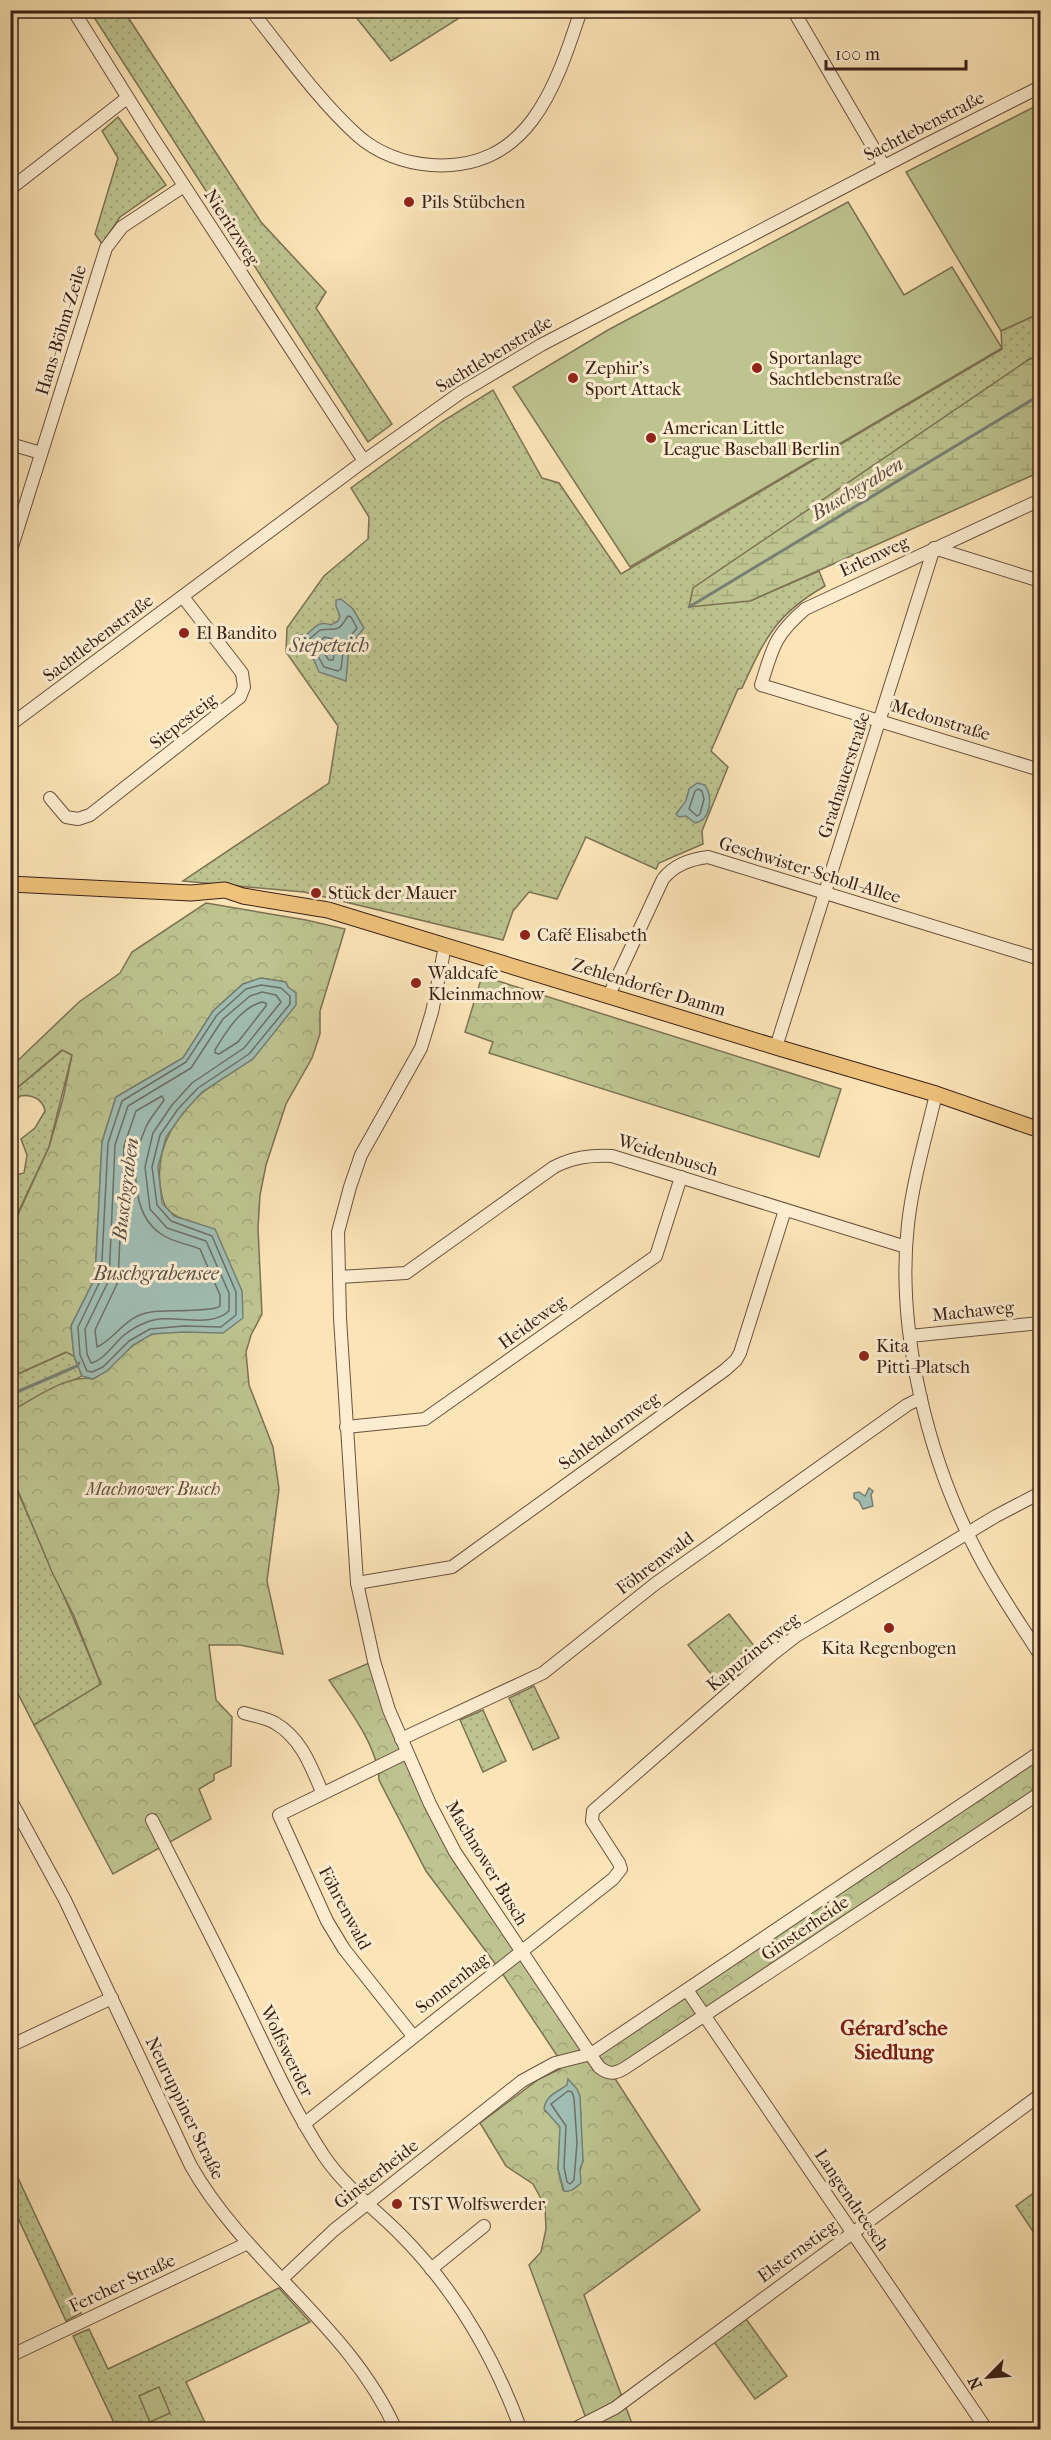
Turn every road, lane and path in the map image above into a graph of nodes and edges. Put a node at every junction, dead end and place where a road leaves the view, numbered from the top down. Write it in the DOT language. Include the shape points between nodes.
graph roads {
  1 [pos="73,10"];
  2 [pos="251,10"];
  3 [pos="581,10"];
  4 [pos="793,10"];
  5 [pos="1041,87"];
  6 [pos="127,98"];
  7 [pos="884,166"];
  8 [pos="184,186"];
  9 [pos="10,189"];
  10 [pos="10,444"];
  11 [pos="41,453"];
  12 [pos="364,461"];
  13 [pos="1041,500"];
  14 [pos="934,548"];
  15 [pos="10,553"];
  16 [pos="1041,581"];
  17 [pos="183,597"];
  18 [pos="761,685"];
  19 [pos="880,720"];
  20 [pos="10,725"];
  21 [pos="1041,770"];
  22 [pos="50,798"];
  23 [pos="10,884"];
  24 [pos="825,894"];
  25 [pos="445,946"];
  26 [pos="1041,959"];
  27 [pos="609,995"];
  28 [pos="776,1047"];
  29 [pos="936,1094"];
  30 [pos="1039,1125"];
  31 [pos="681,1177"];
  32 [pos="785,1210"];
  33 [pos="906,1247"];
  34 [pos="339,1277"];
  35 [pos="1041,1323"];
  36 [pos="910,1336"];
  37 [pos="921,1398"];
  38 [pos="346,1427"];
  39 [pos="1041,1493"];
  40 [pos="967,1533"];
  41 [pos="357,1583"];
  42 [pos="1041,1655"];
  43 [pos="244,1713"];
  44 [pos="400,1739"];
  45 [pos="1041,1752"];
  46 [pos="406,1753"];
  47 [pos="322,1792"];
  48 [pos="1041,1793"];
  49 [pos="10,1799"];
  50 [pos="152,1820"];
  51 [pos="621,1869"];
  52 [pos="521,1953"];
  53 [pos="687,1990"];
  54 [pos="112,1998"];
  55 [pos="705,2016"];
  56 [pos="413,2036"];
  57 [pos="10,2046"];
  58 [pos="591,2054"];
  59 [pos="1041,2095"];
  60 [pos="304,2124"];
  61 [pos="367,2204"];
  62 [pos="484,2226"];
  63 [pos="853,2233"];
  64 [pos="249,2243"];
  65 [pos="431,2269"];
  66 [pos="282,2278"];
  67 [pos="10,2356"];
  68 [pos="1041,2427"];
  69 [pos="396,2430"];
  70 [pos="521,2430"];
  71 [pos="572,2430"];
  72 [pos="987,2430"];
  73 [pos="1037,2430"];
  1 -- 6 [label="street, Nieritzweg"];
  2 -- 3 [label="street" via="357,135 400,160 443,166 489,155 526,128 553,88"];
  4 -- 7 [label="street"];
  5 -- 7 [label="street, Sachtlebenstraße"];
  6 -- 8 [label="street, Nieritzweg"];
  6 -- 9 [label="street"];
  7 -- 12 [label="street, Sachtlebenstraße" via="541,345 460,393"];
  8 -- 11 [label="street, Hans-Böhm-Zeile" via="122,227 106,248"];
  8 -- 12 [label="street, Nieritzweg"];
  10 -- 11 [label="street"];
  11 -- 15 [label="street, Hans-Böhm-Zeile"];
  12 -- 17 [label="street, Sachtlebenstraße"];
  13 -- 14 [label="street, Erlenweg"];
  14 -- 16 [label="street"];
  14 -- 18 [label="street, Erlenweg" via="805,609 776,640"];
  14 -- 19 [label="street, Gradnauerstraße"];
  17 -- 20 [label="street, Sachtlebenstraße"];
  17 -- 22 [label="street, Siepesteig" via="242,673 244,687 240,697 88,816 66,817"];
  18 -- 19 [label="street, Medonstraße"];
  19 -- 21 [label="street, Medonstraße"];
  19 -- 24 [label="street, Gradnauerstraße"];
  23 -- 25 [label="main road, Zehlendorfer Damm" via="243,897 328,910"];
  24 -- 26 [label="street, Geschwister-Scholl-Allee"];
  24 -- 27 [label="street, Geschwister-Scholl-Allee" via="708,857 672,868 663,879"];
  24 -- 28 [label="street, Gradnauerstraße"];
  25 -- 27 [label="main road, Zehlendorfer Damm"];
  25 -- 34 [label="street, Machnower Busch" via="421,1048 361,1155 350,1186 338,1232"];
  27 -- 28 [label="main road, Zehlendorfer Damm"];
  28 -- 29 [label="main road, Zehlendorfer Damm"];
  29 -- 30 [label="main road, Zehlendorfer Damm"];
  29 -- 33 [label="street" via="911,1201"];
  31 -- 32 [label="street, Weidenbusch"];
  31 -- 34 [label="street, Weidenbusch" via="612,1156 578,1157 554,1167 406,1273"];
  31 -- 38 [label="street, Heideweg" via="656,1256 425,1419"];
  32 -- 33 [label="street, Weidenbusch"];
  32 -- 41 [label="street, Schlehdornweg" via="740,1353 725,1370 452,1566"];
  33 -- 36 [label="street"];
  34 -- 38 [label="street, Machnower Busch"];
  35 -- 36 [label="street, Machaweg"];
  36 -- 37 [label="street"];
  37 -- 40 [label="street" via="937,1456"];
  37 -- 44 [label="street, Föhrenwald" via="712,1543 543,1673"];
  38 -- 41 [label="street, Machnower Busch"];
  39 -- 40 [label="street, Kapuzinerweg"];
  40 -- 42 [label="street" via="999,1592"];
  40 -- 51 [label="street, Kapuzinerweg" via="796,1636 593,1811 592,1821"];
  41 -- 44 [label="street, Machnower Busch" via="374,1661"];
  43 -- 47 [label="street" via="274,1722 292,1736"];
  44 -- 46 [label="street, Machnower Busch"];
  45 -- 53 [label="street, Ginsterheide"];
  46 -- 47 [label="street, Föhrenwald"];
  46 -- 52 [label="street, Machnower Busch" via="455,1852"];
  47 -- 56 [label="street, Föhrenwald" via="279,1815 344,1949"];
  48 -- 55 [label="street, Ginsterheide"];
  49 -- 54 [label="street, Neuruppiner Straße"];
  50 -- 60 [label="street, Wolfswerder"];
  51 -- 52 [label="street, Sonnenhag"];
  52 -- 56 [label="street, Sonnenhag"];
  52 -- 58 [label="street, Machnower Busch"];
  53 -- 55 [label="street, Langendreesch"];
  53 -- 58 [label="street, Ginsterheide"];
  54 -- 57 [label="street"];
  54 -- 64 [label="street, Neuruppiner Straße" via="205,2191"];
  55 -- 58 [label="street, Ginsterheide" via="617,2073 604,2071"];
  55 -- 63 [label="street, Langendreesch"];
  56 -- 60 [label="street, Sonnenhag"];
  58 -- 61 [label="street, Ginsterheide" via="555,2063 522,2081"];
  59 -- 63 [label="street, Elsternstieg"];
  60 -- 61 [label="street, Wolfswerder" via="346,2184"];
  61 -- 65 [label="street, Wolfswerder"];
  61 -- 66 [label="street, Ginsterheide"];
  62 -- 65 [label="street"];
  63 -- 71 [label="street, Elsternstieg" via="615,2408"];
  63 -- 72 [label="street, Langendreesch"];
  64 -- 66 [label="street, Neuruppiner Straße"];
  64 -- 67 [label="street, Fercher Straße"];
  65 -- 70 [label="street, Wolfswerder" via="489,2353"];
  66 -- 69 [label="street, Neuruppiner Straße" via="363,2372"];
  68 -- 73 [label="street"];
}
